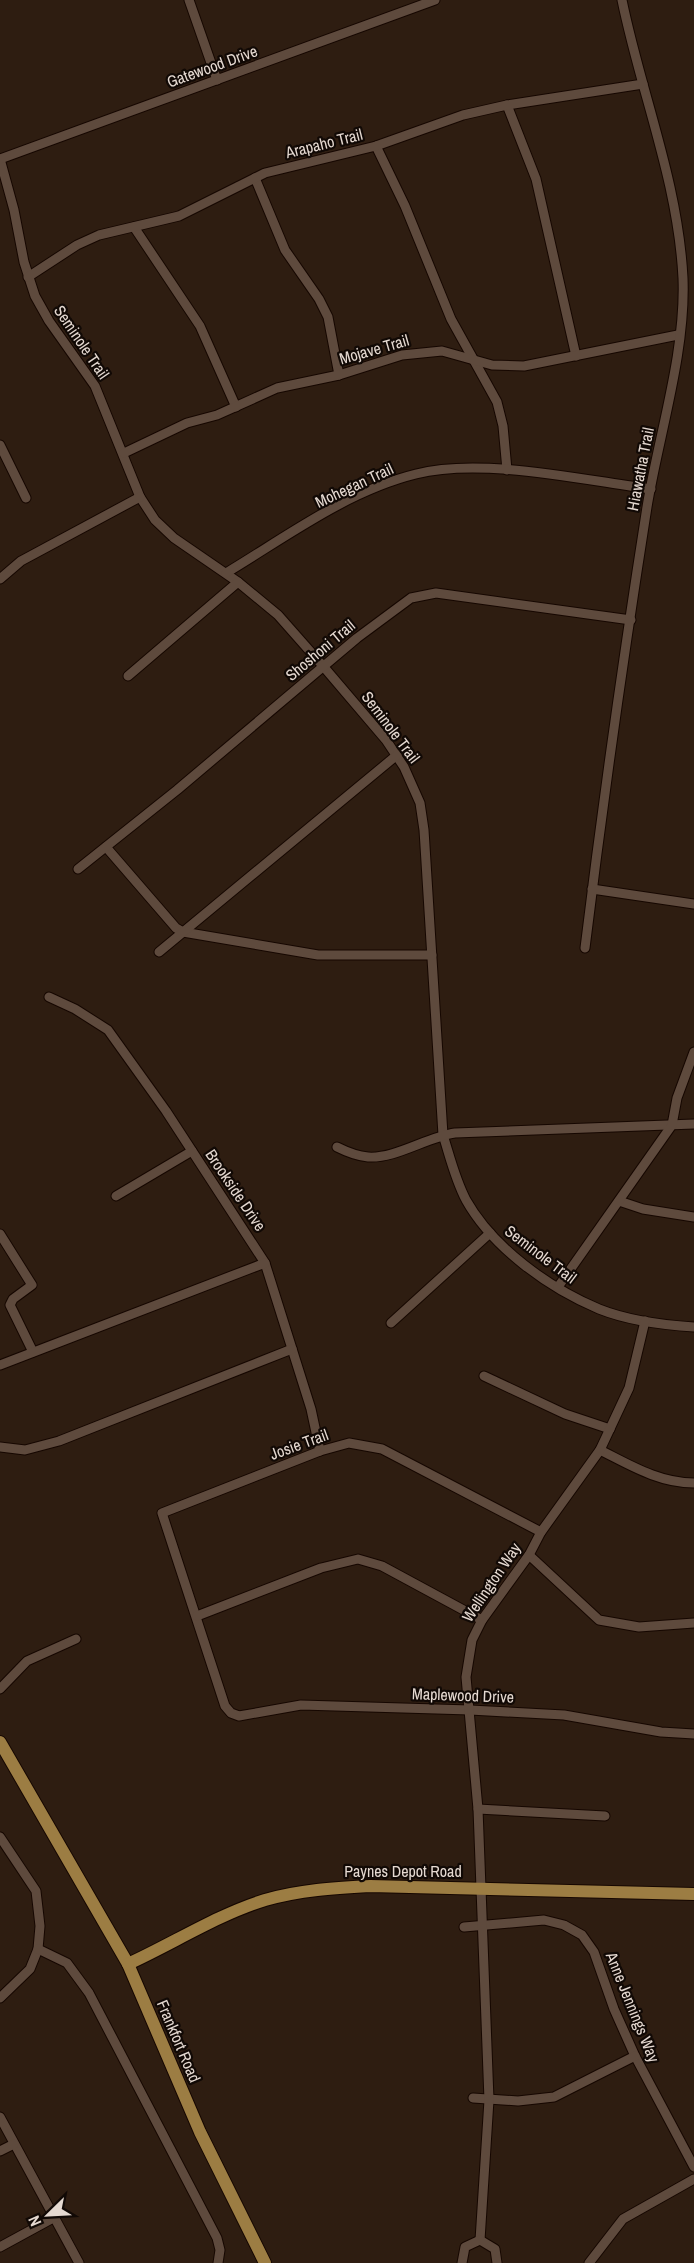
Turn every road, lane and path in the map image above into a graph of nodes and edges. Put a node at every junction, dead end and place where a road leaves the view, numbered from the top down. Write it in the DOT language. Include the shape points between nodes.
graph roads {
  1 [pos="189,0"];
  2 [pos="435,0"];
  3 [pos="622,0"];
  4 [pos="217,80"];
  5 [pos="643,84"];
  6 [pos="507,105"];
  7 [pos="376,146"];
  8 [pos="0,159"];
  9 [pos="255,178"];
  10 [pos="134,227"];
  11 [pos="28,277"];
  12 [pos="678,335"];
  13 [pos="576,356"];
  14 [pos="474,360"];
  15 [pos="339,375"];
  16 [pos="236,407"];
  17 [pos="0,445"];
  18 [pos="124,453"];
  19 [pos="507,470"];
  20 [pos="651,489"];
  21 [pos="140,497"];
  22 [pos="26,498"];
  23 [pos="226,573"];
  24 [pos="0,579"];
  25 [pos="238,582"];
  26 [pos="631,620"];
  27 [pos="323,666"];
  28 [pos="128,676"];
  29 [pos="397,755"];
  30 [pos="106,846"];
  31 [pos="78,869"];
  32 [pos="592,890"];
  33 [pos="694,904"];
  34 [pos="183,932"];
  35 [pos="585,948"];
  36 [pos="159,952"];
  37 [pos="432,955"];
  38 [pos="49,997"];
  39 [pos="694,1052"];
  40 [pos="694,1124"];
  41 [pos="672,1125"];
  42 [pos="443,1135"];
  43 [pos="337,1148"];
  44 [pos="192,1151"];
  45 [pos="116,1196"];
  46 [pos="620,1201"];
  47 [pos="694,1217"];
  48 [pos="490,1233"];
  49 [pos="0,1234"];
  50 [pos="265,1263"];
  51 [pos="558,1287"];
  52 [pos="645,1321"];
  53 [pos="391,1323"];
  54 [pos="694,1327"];
  55 [pos="292,1349"];
  56 [pos="33,1352"];
  57 [pos="0,1365"];
  58 [pos="484,1376"];
  59 [pos="610,1429"];
  60 [pos="0,1447"];
  61 [pos="600,1450"];
  62 [pos="320,1452"];
  63 [pos="694,1484"];
  64 [pos="541,1532"];
  65 [pos="530,1555"];
  66 [pos="197,1616"];
  67 [pos="482,1620"];
  68 [pos="694,1623"];
  69 [pos="76,1639"];
  70 [pos="0,1689"];
  71 [pos="470,1710"];
  72 [pos="694,1734"];
  73 [pos="0,1742"];
  74 [pos="478,1809"];
  75 [pos="606,1816"];
  76 [pos="0,1837"];
  77 [pos="479,1888"];
  78 [pos="694,1894"];
  79 [pos="481,1925"];
  80 [pos="464,1927"];
  81 [pos="38,1949"];
  82 [pos="128,1964"];
  83 [pos="0,1998"];
  84 [pos="635,2056"];
  85 [pos="473,2098"];
  86 [pos="489,2100"];
  87 [pos="0,2117"];
  88 [pos="14,2144"];
  89 [pos="0,2151"];
  90 [pos="694,2167"];
  91 [pos="694,2179"];
  92 [pos="55,2217"];
  93 [pos="480,2240"];
  94 [pos="0,2247"];
  95 [pos="79,2263"];
  96 [pos="218,2263"];
  97 [pos="265,2263"];
  98 [pos="461,2263"];
  99 [pos="496,2263"];
  100 [pos="589,2263"];
  1 -- 4 [label="street"];
  2 -- 4 [label="street, Gatewood Drive"];
  3 -- 5 [label="street, Hiawatha Trail"];
  4 -- 8 [label="street, Gatewood Drive"];
  5 -- 6 [label="street, Arapaho Trail"];
  5 -- 12 [label="street, Hiawatha Trail" via="680,238 683,282"];
  6 -- 7 [label="street, Arapaho Trail" via="463,115"];
  6 -- 13 [label="street" via="537,178"];
  7 -- 9 [label="street, Arapaho Trail" via="265,172"];
  7 -- 14 [label="street" via="446,309"];
  8 -- 11 [label="street, Seminole Trail"];
  9 -- 10 [label="street, Arapaho Trail" via="179,216"];
  9 -- 15 [label="street" via="285,250 328,317"];
  10 -- 11 [label="street, Arapaho Trail" via="77,245"];
  10 -- 16 [label="street" via="200,326"];
  11 -- 18 [label="street, Seminole Trail" via="45,316 95,386"];
  12 -- 13 [label="street, Mojave Trail"];
  12 -- 20 [label="street, Hiawatha Trail"];
  13 -- 14 [label="street, Mojave Trail" via="524,366"];
  14 -- 15 [label="street, Mojave Trail" via="442,351 421,352"];
  14 -- 19 [label="street" via="500,412"];
  15 -- 16 [label="street, Mojave Trail" via="277,388"];
  16 -- 18 [label="street, Mojave Trail" via="187,423"];
  17 -- 22 [label="street"];
  18 -- 21 [label="street, Seminole Trail"];
  19 -- 20 [label="street, Mohegan Trail"];
  19 -- 23 [label="street, Mohegan Trail" via="446,469 416,473 381,485"];
  20 -- 26 [label="street, Hiawatha Trail"];
  21 -- 23 [label="street, Seminole Trail" via="155,520 174,538"];
  21 -- 24 [label="street" via="21,561"];
  23 -- 25 [label="street, Seminole Trail"];
  25 -- 27 [label="street, Seminole Trail" via="278,615"];
  25 -- 28 [label="street"];
  26 -- 27 [label="street, Shoshoni Trail" via="423,594 411,598"];
  26 -- 32 [label="street, Hiawatha Trail"];
  27 -- 29 [label="street, Seminole Trail"];
  27 -- 30 [label="street, Shoshoni Trail"];
  29 -- 34 [label="street"];
  29 -- 37 [label="street, Seminole Trail" via="420,803"];
  30 -- 31 [label="street, Shoshoni Trail"];
  30 -- 34 [label="street"];
  32 -- 33 [label="street"];
  32 -- 35 [label="street, Hiawatha Trail"];
  34 -- 36 [label="street"];
  34 -- 37 [label="street" via="318,955"];
  37 -- 42 [label="street, Seminole Trail"];
  38 -- 44 [label="street, Brookside Drive" via="108,1030"];
  39 -- 41 [label="street" via="677,1098"];
  40 -- 41 [label="street"];
  41 -- 42 [label="street"];
  41 -- 46 [label="street"];
  42 -- 43 [label="street" via="377,1157 357,1156"];
  42 -- 48 [label="street, Seminole Trail" via="457,1183"];
  44 -- 45 [label="street"];
  44 -- 50 [label="street, Brookside Drive"];
  46 -- 47 [label="street"];
  46 -- 51 [label="street"];
  48 -- 51 [label="street, Seminole Trail"];
  48 -- 53 [label="street"];
  49 -- 56 [label="street" via="32,1285 10,1305"];
  50 -- 55 [label="street, Brookside Drive"];
  50 -- 56 [label="street"];
  51 -- 52 [label="street, Seminole Trail" via="601,1310"];
  52 -- 54 [label="street, Seminole Trail"];
  52 -- 59 [label="street, Wellington Way" via="629,1388"];
  55 -- 60 [label="street" via="59,1440 25,1450"];
  55 -- 62 [label="street, Brookside Drive"];
  56 -- 57 [label="street"];
  58 -- 59 [label="street" via="565,1414"];
  59 -- 61 [label="street, Wellington Way"];
  61 -- 63 [label="street" via="648,1474"];
  61 -- 64 [label="street, Wellington Way"];
  62 -- 64 [label="street, Josie Trail" via="349,1443 382,1449"];
  62 -- 66 [label="street, Josie Trail" via="162,1513"];
  64 -- 65 [label="street, Wellington Way"];
  65 -- 67 [label="street, Wellington Way"];
  65 -- 68 [label="street" via="599,1620 639,1627"];
  66 -- 67 [label="street" via="321,1568 358,1559 382,1566"];
  66 -- 71 [label="street, Maplewood Drive" via="225,1706 231,1713 240,1716 301,1706"];
  67 -- 71 [label="street, Wellington Way" via="472,1640 468,1668"];
  69 -- 70 [label="street" via="27,1661"];
  71 -- 72 [label="street, Maplewood Drive" via="564,1715"];
  71 -- 74 [label="street, Wellington Way"];
  73 -- 82 [label="main road, Frankfort Road"];
  74 -- 75 [label="street"];
  74 -- 77 [label="street, Wellington Way"];
  76 -- 81 [label="street" via="36,1892"];
  77 -- 78 [label="main road, Paynes Depot Road"];
  77 -- 79 [label="street, Wellington Way"];
  77 -- 82 [label="main road, Paynes Depot Road" via="370,1886 305,1891 238,1910"];
  79 -- 80 [label="street, Anne Jennings Way"];
  79 -- 84 [label="street, Anne Jennings Way" via="544,1920 582,1935 594,1952"];
  79 -- 86 [label="street, Wellington Way"];
  81 -- 83 [label="street" via="30,1969"];
  81 -- 96 [label="street" via="67,1964 89,1993 217,2238"];
  82 -- 97 [label="main road, Frankfort Road" via="200,2132"];
  84 -- 86 [label="street" via="554,2097 538,2101"];
  84 -- 90 [label="street, Anne Jennings Way"];
  85 -- 86 [label="street"];
  86 -- 93 [label="street, Wellington Way"];
  87 -- 88 [label="street"];
  88 -- 89 [label="street"];
  88 -- 92 [label="street"];
  91 -- 100 [label="street" via="623,2219"];
  92 -- 94 [label="street"];
  92 -- 95 [label="street"];
  93 -- 98 [label="street" via="465,2247"];
  93 -- 99 [label="street" via="495,2249"];
}
